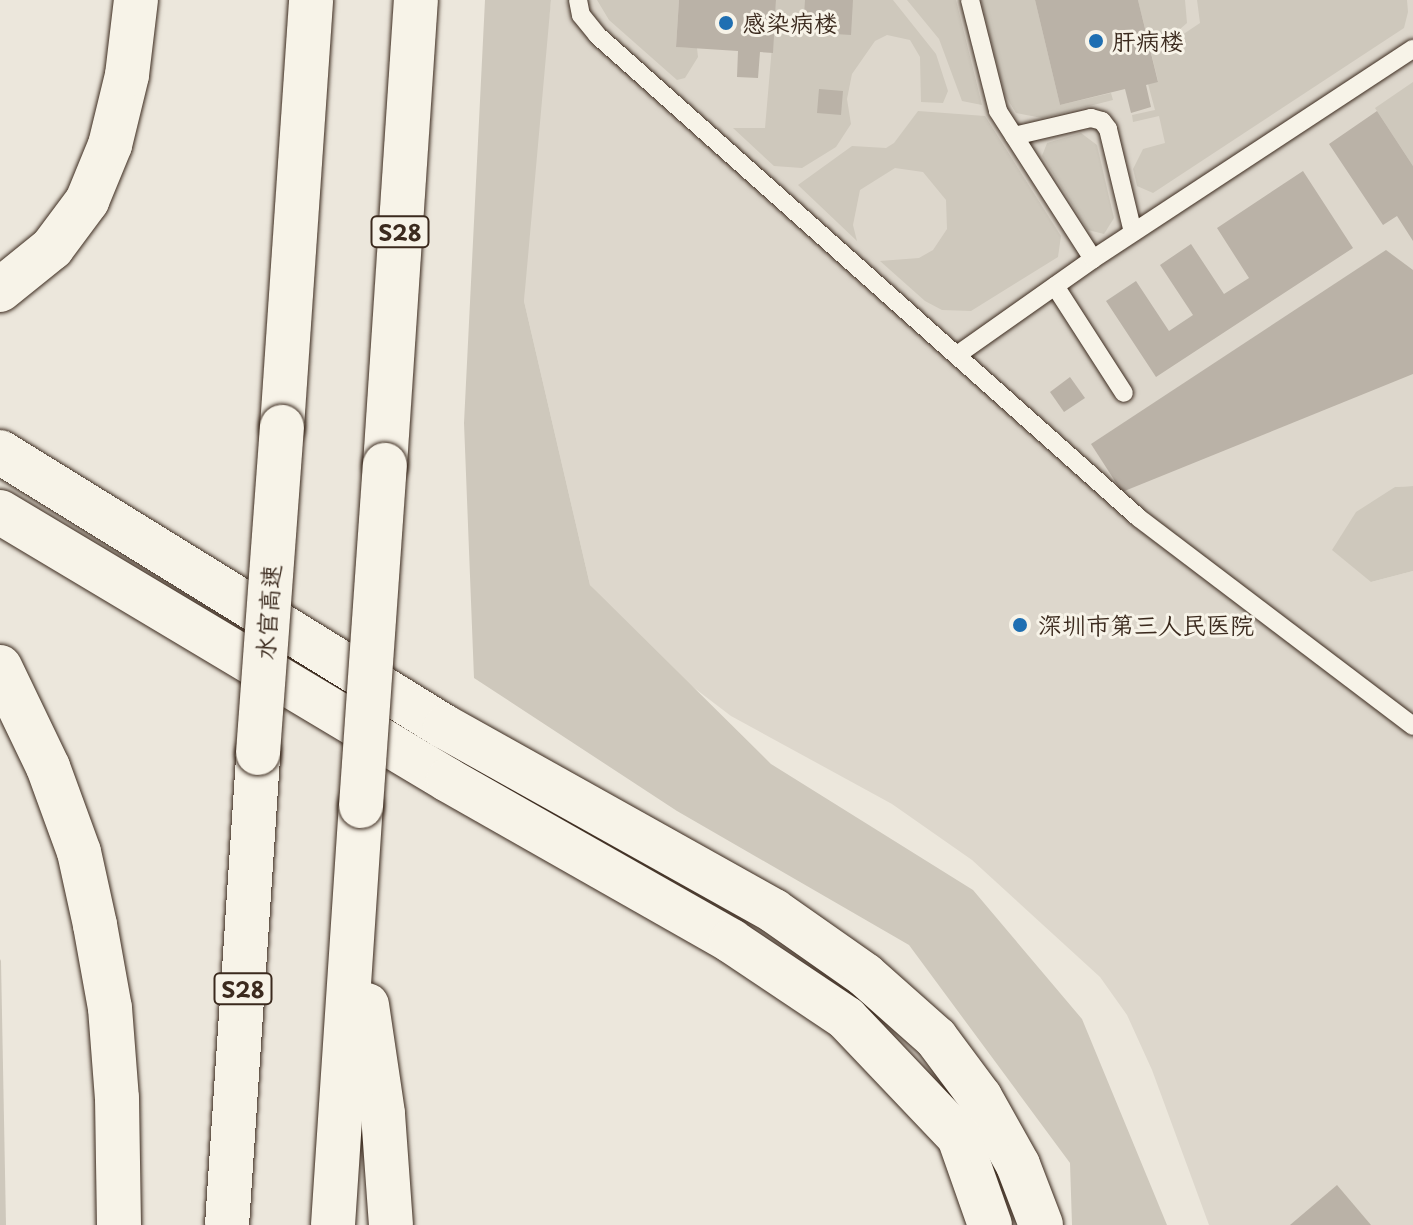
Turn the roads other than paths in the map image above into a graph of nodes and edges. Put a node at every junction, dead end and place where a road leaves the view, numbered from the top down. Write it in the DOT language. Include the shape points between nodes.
graph roads {
  1 [pos="136,0"];
  2 [pos="311,0"];
  3 [pos="416,0"];
  4 [pos="578,0"];
  5 [pos="970,0"];
  6 [pos="1413,49"];
  7 [pos="1014,136"];
  8 [pos="1133,232"];
  9 [pos="1093,259"];
  10 [pos="1055,286"];
  11 [pos="0,290"];
  12 [pos="957,355"];
  13 [pos="1124,393"];
  14 [pos="0,452"];
  15 [pos="0,512"];
  16 [pos="0,667"];
  17 [pos="1413,726"];
  18 [pos="355,924"];
  19 [pos="119,1225"];
  20 [pos="227,1225"];
  21 [pos="333,1225"];
  22 [pos="391,1225"];
  23 [pos="990,1225"];
  24 [pos="1041,1225"];
  1 -- 11 [label="highway" via="127,75 110,145 87,201 52,248"];
  2 -- 20 [label="highway, 水官高速 / S28, bridge"];
  3 -- 18 [label="highway, S28, bridge"];
  4 -- 12 [label="lane" via="589,27"];
  5 -- 7 [label="lane" via="998,111"];
  6 -- 8 [label="lane"];
  7 -- 8 [label="lane" via="1091,118 1102,121"];
  7 -- 9 [label="lane"];
  8 -- 9 [label="lane"];
  9 -- 10 [label="lane"];
  10 -- 12 [label="lane"];
  10 -- 13 [label="lane"];
  12 -- 17 [label="lane" via="1139,518"];
  14 -- 24 [label="highway" via="445,727 774,911 865,975 936,1038 980,1097 1018,1165"];
  15 -- 23 [label="highway" via="448,780 731,941 834,1010 903,1073 959,1137"];
  16 -- 19 [label="highway" via="48,767 79,852 95,925 110,1008"];
  18 -- 21 [label="highway, S28"];
  18 -- 22 [label="highway" via="383,1114"];
}
